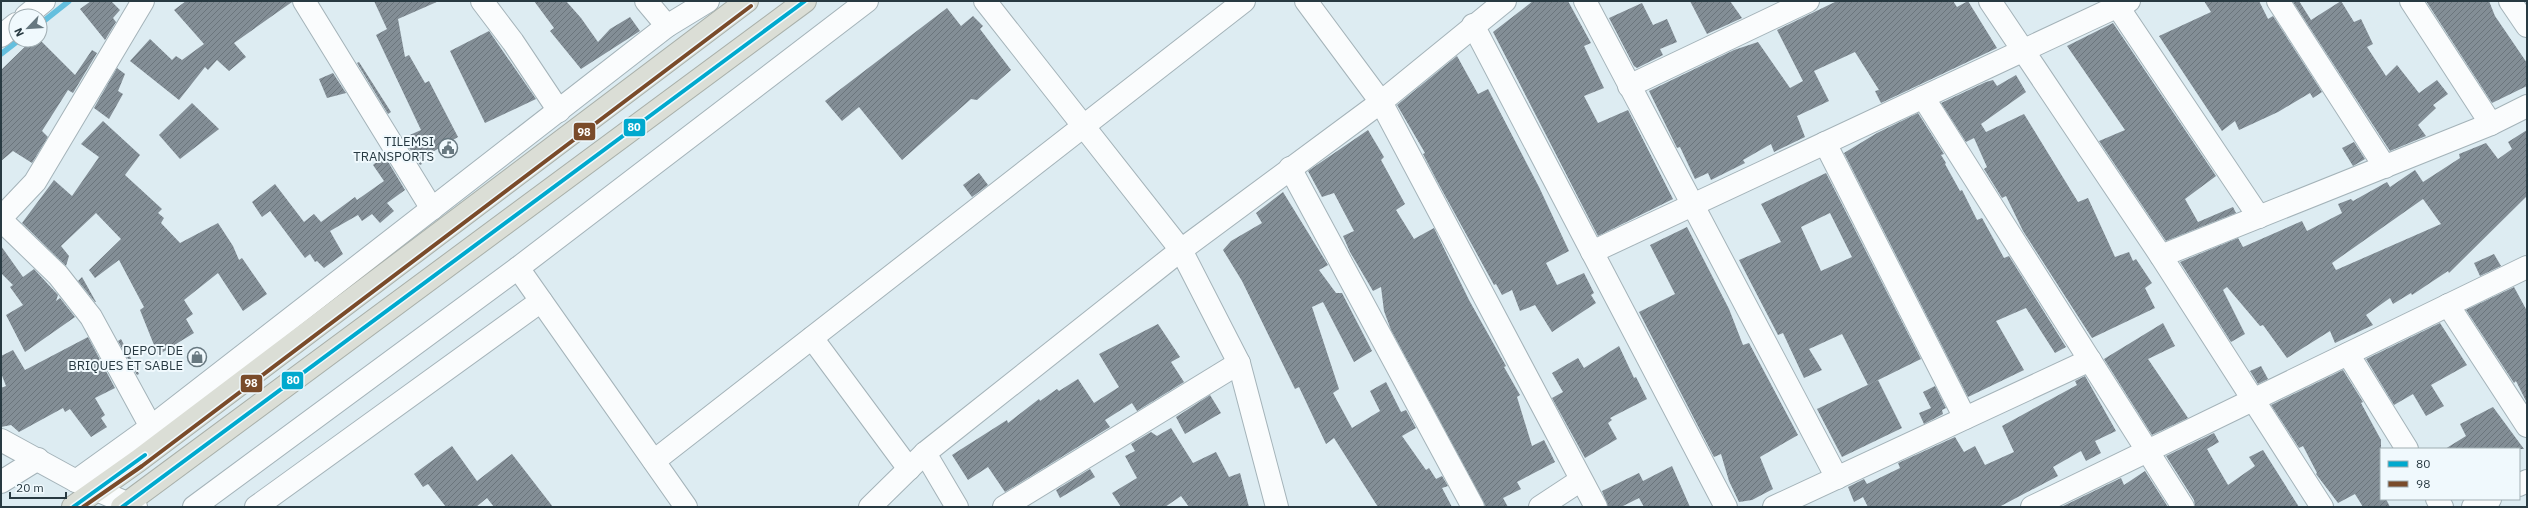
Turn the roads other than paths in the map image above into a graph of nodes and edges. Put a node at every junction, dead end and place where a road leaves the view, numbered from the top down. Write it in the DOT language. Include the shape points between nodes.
graph roads {
  1 [pos="143,1"];
  2 [pos="304,1"];
  3 [pos="482,1"];
  4 [pos="646,1"];
  5 [pos="708,1"];
  6 [pos="747,1"];
  7 [pos="805,1"];
  8 [pos="867,1"];
  9 [pos="985,1"];
  10 [pos="1244,1"];
  11 [pos="1306,1"];
  12 [pos="1505,1"];
  13 [pos="1585,1"];
  14 [pos="1808,1"];
  15 [pos="1990,1"];
  16 [pos="2278,1"];
  17 [pos="2411,1"];
  18 [pos="2510,1"];
  19 [pos="2120,3"];
  20 [pos="1473,25"];
  21 [pos="667,26"];
  22 [pos="2527,26"];
  23 [pos="2023,51"];
  24 [pos="1629,86"];
  25 [pos="1923,97"];
  26 [pos="1381,102"];
  27 [pos="2527,106"];
  28 [pos="559,111"];
  29 [pos="2491,124"];
  30 [pos="1083,126"];
  31 [pos="1825,143"];
  32 [pos="2385,167"];
  33 [pos="1290,168"];
  34 [pos="1693,206"];
  35 [pos="432,209"];
  36 [pos="2259,217"];
  37 [pos="1,219"];
  38 [pos="1181,250"];
  39 [pos="1592,252"];
  40 [pos="2160,256"];
  41 [pos="2527,267"];
  42 [pos="518,268"];
  43 [pos="541,301"];
  44 [pos="2448,305"];
  45 [pos="812,338"];
  46 [pos="2348,354"];
  47 [pos="2090,360"];
  48 [pos="1239,363"];
  49 [pos="2252,400"];
  50 [pos="1965,418"];
  51 [pos="2527,426"];
  52 [pos="151,427"];
  53 [pos="1,440"];
  54 [pos="2406,448"];
  55 [pos="2148,451"];
  56 [pos="925,453"];
  57 [pos="38,459"];
  58 [pos="654,461"];
  59 [pos="909,469"];
  60 [pos="1837,478"];
  61 [pos="1582,480"];
  62 [pos="76,481"];
  63 [pos="1,482"];
  64 [pos="98,489"];
  65 [pos="2488,500"];
  66 [pos="128,506"];
  67 [pos="73,507"];
  68 [pos="194,507"];
  69 [pos="256,507"];
  70 [pos="686,507"];
  71 [pos="870,507"];
  72 [pos="957,507"];
  73 [pos="1004,507"];
  74 [pos="1277,507"];
  75 [pos="1473,507"];
  76 [pos="1540,507"];
  77 [pos="1596,507"];
  78 [pos="1726,507"];
  79 [pos="1774,507"];
  80 [pos="2032,507"];
  81 [pos="2183,507"];
  82 [pos="2322,507"];
  83 [pos="2473,507"];
  1 -- 37 [label="street" via="35,182"];
  2 -- 35 [label="street"];
  3 -- 28 [label="street"];
  4 -- 21 [label="street"];
  5 -- 21 [label="street"];
  6 -- 64 [label="highway"];
  7 -- 66 [label="highway"];
  8 -- 42 [label="street"];
  9 -- 30 [label="street"];
  10 -- 30 [label="street"];
  11 -- 26 [label="street"];
  12 -- 20 [label="street"];
  13 -- 24 [label="street"];
  14 -- 24 [label="street"];
  15 -- 23 [label="street"];
  16 -- 32 [label="street"];
  17 -- 29 [label="street"];
  18 -- 22 [label="street"];
  19 -- 23 [label="street"];
  19 -- 36 [label="street"];
  20 -- 26 [label="street"];
  20 -- 39 [label="street"];
  21 -- 28 [label="street"];
  23 -- 25 [label="street"];
  23 -- 40 [label="street"];
  24 -- 34 [label="street"];
  25 -- 31 [label="street"];
  25 -- 47 [label="street"];
  26 -- 33 [label="street"];
  26 -- 61 [label="street"];
  27 -- 29 [label="street"];
  28 -- 35 [label="street"];
  29 -- 32 [label="street"];
  30 -- 38 [label="street"];
  30 -- 45 [label="street"];
  31 -- 34 [label="street"];
  31 -- 50 [label="street"];
  32 -- 36 [label="street"];
  33 -- 38 [label="street"];
  33 -- 75 [label="street"];
  34 -- 39 [label="street"];
  34 -- 60 [label="street"];
  35 -- 52 [label="street"];
  36 -- 40 [label="street"];
  37 -- 52 [label="street" via="58,275 91,317"];
  38 -- 48 [label="street"];
  38 -- 56 [label="street"];
  39 -- 78 [label="street"];
  40 -- 49 [label="street"];
  41 -- 44 [label="street"];
  42 -- 43 [label="street"];
  42 -- 68 [label="street"];
  43 -- 58 [label="street"];
  43 -- 69 [label="street"];
  44 -- 46 [label="street"];
  44 -- 51 [label="street"];
  45 -- 58 [label="street"];
  45 -- 59 [label="street"];
  46 -- 49 [label="street"];
  46 -- 54 [label="street"];
  47 -- 50 [label="street"];
  47 -- 55 [label="street"];
  48 -- 73 [label="street"];
  48 -- 74 [label="street"];
  49 -- 55 [label="street"];
  49 -- 82 [label="street"];
  50 -- 60 [label="street"];
  52 -- 62 [label="street"];
  53 -- 57 [label="street"];
  55 -- 80 [label="street"];
  55 -- 81 [label="street"];
  56 -- 59 [label="street"];
  56 -- 72 [label="street"];
  57 -- 62 [label="street"];
  57 -- 63 [label="street"];
  58 -- 70 [label="street"];
  59 -- 71 [label="street"];
  60 -- 79 [label="street"];
  61 -- 76 [label="street"];
  61 -- 77 [label="street"];
  62 -- 64 [label="street"];
  64 -- 66 [label="street"];
  64 -- 67 [label="highway"];
  65 -- 83 [label="street"];
}
